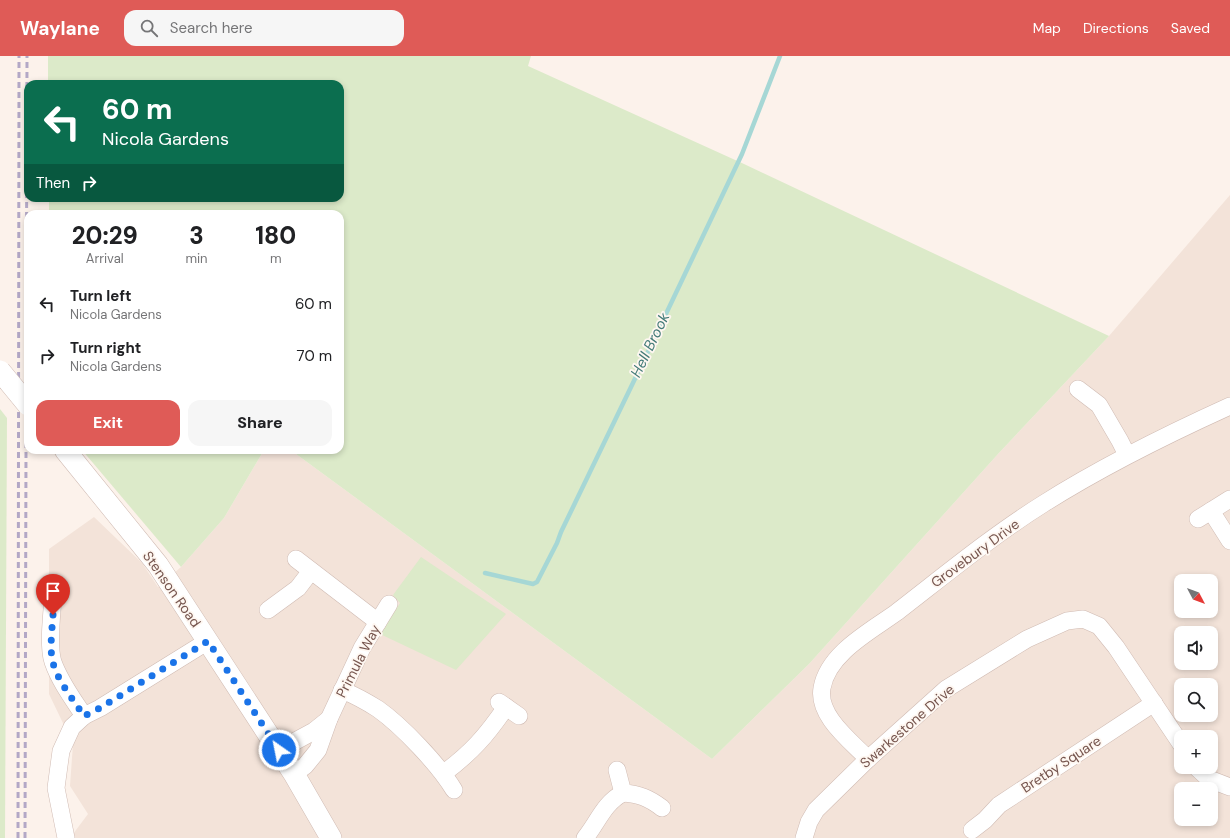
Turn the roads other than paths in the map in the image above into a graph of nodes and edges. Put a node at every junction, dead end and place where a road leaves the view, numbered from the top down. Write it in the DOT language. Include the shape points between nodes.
graph roads {
  1 [pos="0,371"];
  2 [pos="1078,389"];
  3 [pos="24,400"];
  4 [pos="1230,406"];
  5 [pos="68,454"];
  6 [pos="1127,455"];
  7 [pos="1230,499"];
  8 [pos="1230,541"];
  9 [pos="296,559"];
  10 [pos="311,571"];
  11 [pos="54,585"];
  12 [pos="389,604"];
  13 [pos="268,610"];
  14 [pos="378,622"];
  15 [pos="208,641"];
  16 [pos="342,690"];
  17 [pos="1154,703"];
  18 [pos="508,709"];
  19 [pos="84,716"];
  20 [pos="329,719"];
  21 [pos="1174,733"];
  22 [pos="279,750"];
  23 [pos="868,759"];
  24 [pos="617,770"];
  25 [pos="444,773"];
  26 [pos="294,774"];
  27 [pos="1204,774"];
  28 [pos="1230,787"];
  29 [pos="454,790"];
  30 [pos="623,793"];
  31 [pos="662,808"];
  32 [pos="972,830"];
  33 [pos="66,838"];
  34 [pos="331,838"];
  35 [pos="585,838"];
  36 [pos="804,838"];
  1 -- 3 [label="street, bridge"];
  2 -- 6 [label="street" via="1099,405"];
  4 -- 6 [label="street, Grovebury Drive"];
  5 -- 15 [label="street, Stenson Road" via="158,565"];
  6 -- 23 [label="street, Grovebury Drive" via="1007,528 858,641 834,663 822,688 823,702 834,723"];
  7 -- 8 [label="street" via="1205,515"];
  9 -- 10 [label="street"];
  10 -- 13 [label="street" via="298,588"];
  10 -- 14 [label="street"];
  11 -- 19 [label="street" via="51,646 53,661 59,677"];
  12 -- 14 [label="street, Primula Way"];
  14 -- 16 [label="street, Primula Way"];
  15 -- 19 [label="street"];
  15 -- 22 [label="street, Stenson Road"];
  16 -- 20 [label="street, Primula Way"];
  16 -- 25 [label="street" via="378,709"];
  17 -- 21 [label="street, Swarkestone Drive"];
  17 -- 23 [label="street, Swarkestone Drive" via="1099,626 1083,619 1067,621 1027,639 946,689"];
  17 -- 32 [label="street, Bretby Square" via="1000,805"];
  18 -- 25 [label="street" via="467,755"];
  19 -- 33 [label="street" via="72,727 61,751 56,788"];
  20 -- 22 [label="street, Primula Way" via="314,731"];
  20 -- 26 [label="street, Primula Way" via="318,750 305,766"];
  22 -- 26 [label="street, Stenson Road"];
  23 -- 36 [label="street, Swarkestone Drive" via="816,810"];
  24 -- 30 [label="street"];
  25 -- 29 [label="street"];
  26 -- 34 [label="street, Stenson Road"];
  27 -- 28 [label="street" via="1209,779"];
  30 -- 31 [label="street" via="638,794"];
  30 -- 35 [label="street" via="604,808"];
}
